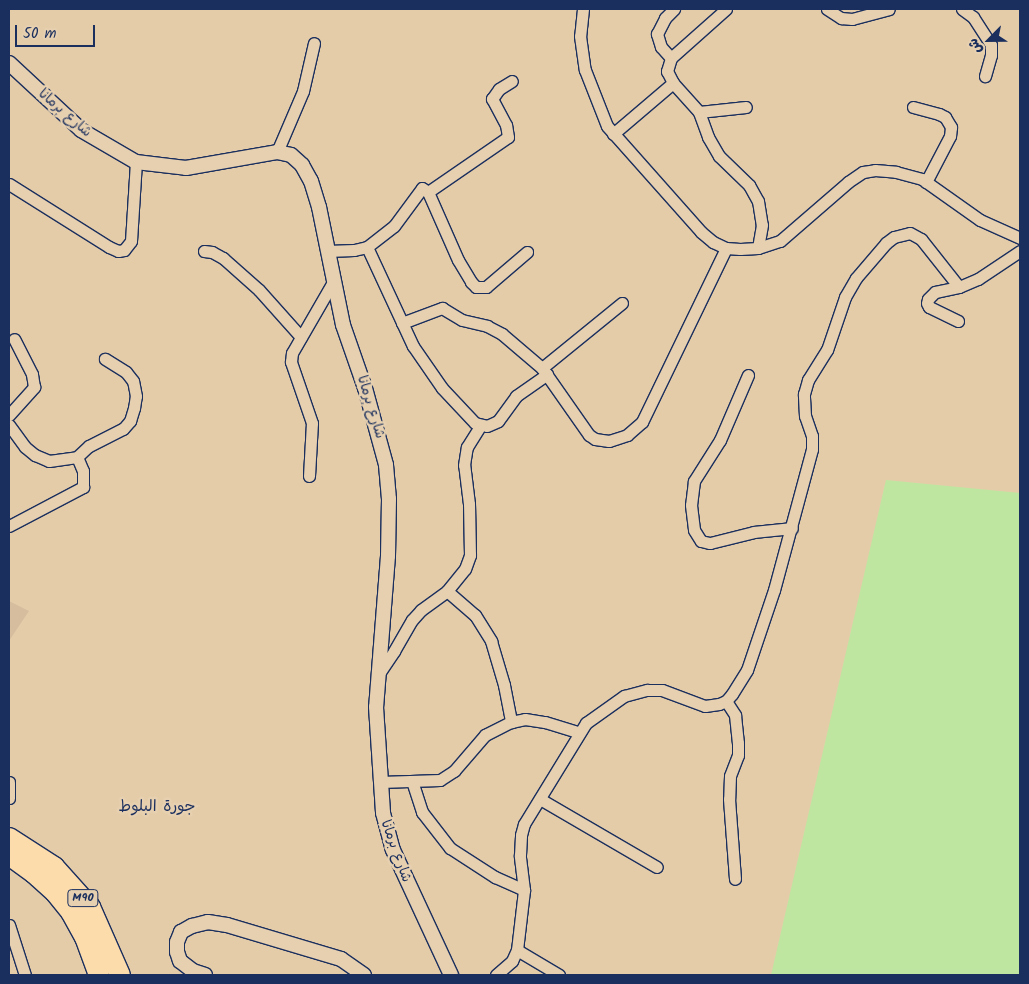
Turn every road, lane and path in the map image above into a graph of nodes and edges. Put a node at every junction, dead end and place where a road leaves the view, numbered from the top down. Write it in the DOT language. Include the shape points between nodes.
graph roads {
  1 [pos="583,9"];
  2 [pos="674,9"];
  3 [pos="726,9"];
  4 [pos="828,9"];
  5 [pos="889,9"];
  6 [pos="962,9"];
  7 [pos="314,43"];
  8 [pos="671,58"];
  9 [pos="9,63"];
  10 [pos="985,76"];
  11 [pos="512,81"];
  12 [pos="673,83"];
  13 [pos="746,106"];
  14 [pos="913,107"];
  15 [pos="699,112"];
  16 [pos="613,134"];
  17 [pos="277,152"];
  18 [pos="136,162"];
  19 [pos="926,182"];
  20 [pos="9,184"];
  21 [pos="428,192"];
  22 [pos="1020,238"];
  23 [pos="367,247"];
  24 [pos="726,248"];
  25 [pos="758,248"];
  26 [pos="327,251"];
  27 [pos="1020,251"];
  28 [pos="204,252"];
  29 [pos="526,252"];
  30 [pos="333,282"];
  31 [pos="959,287"];
  32 [pos="622,303"];
  33 [pos="958,321"];
  34 [pos="402,323"];
  35 [pos="301,337"];
  36 [pos="14,339"];
  37 [pos="105,359"];
  38 [pos="544,371"];
  39 [pos="748,375"];
  40 [pos="9,415"];
  41 [pos="9,424"];
  42 [pos="480,426"];
  43 [pos="77,457"];
  44 [pos="309,476"];
  45 [pos="9,526"];
  46 [pos="792,528"];
  47 [pos="448,591"];
  48 [pos="378,675"];
  49 [pos="726,701"];
  50 [pos="511,722"];
  51 [pos="578,732"];
  52 [pos="412,781"];
  53 [pos="9,782"];
  54 [pos="380,782"];
  55 [pos="9,798"];
  56 [pos="540,799"];
  57 [pos="12,848"];
  58 [pos="657,867"];
  59 [pos="735,879"];
  60 [pos="524,890"];
  61 [pos="9,925"];
  62 [pos="517,950"];
  63 [pos="25,975"];
  64 [pos="99,975"];
  65 [pos="120,975"];
  66 [pos="205,975"];
  67 [pos="364,975"];
  68 [pos="450,975"];
  69 [pos="496,975"];
  70 [pos="559,975"];
  1 -- 16 [label="street" via="580,36 585,70 602,116"];
  2 -- 8 [label="street" via="657,34 661,47"];
  3 -- 8 [label="street"];
  4 -- 5 [label="street" via="841,18 852,19"];
  6 -- 10 [label="street" via="973,17 991,45"];
  7 -- 17 [label="street" via="303,91"];
  8 -- 12 [label="street" via="667,71"];
  9 -- 18 [label="street, شارع برمانا" via="81,130"];
  11 -- 21 [label="street" via="498,89 492,99 506,125 508,137"];
  12 -- 15 [label="street"];
  12 -- 16 [label="street"];
  13 -- 15 [label="street"];
  14 -- 19 [label="street" via="945,117 951,127 950,136"];
  15 -- 25 [label="street" via="719,156 749,185 758,201 762,225"];
  16 -- 24 [label="street" via="701,232"];
  17 -- 18 [label="street, شارع برمانا" via="186,168"];
  17 -- 26 [label="street, شارع برمانا" via="291,155 302,165 311,182"];
  18 -- 20 [label="street" via="131,241 124,250 109,247"];
  19 -- 22 [label="street" via="980,220"];
  19 -- 25 [label="street" via="896,172 863,172 780,241"];
  21 -- 23 [label="street" via="422,188 394,226"];
  21 -- 29 [label="street" via="458,260 476,287 486,287"];
  23 -- 26 [label="street"];
  23 -- 34 [label="street"];
  24 -- 25 [label="street"];
  24 -- 38 [label="street" via="636,429 609,441 595,439 582,427"];
  26 -- 30 [label="street, شارع برمانا"];
  27 -- 31 [label="street"];
  28 -- 35 [label="street" via="223,258 259,290"];
  30 -- 35 [label="street"];
  30 -- 48 [label="street, شارع برمانا" via="386,465 388,556"];
  31 -- 33 [label="street" via="935,292 927,303 929,308"];
  31 -- 46 [label="street" via="921,239 910,234 886,242 856,278 845,297 828,350 808,380 804,394 812,449"];
  32 -- 38 [label="street"];
  34 -- 38 [label="street" via="438,308 446,309 462,320 502,334"];
  34 -- 42 [label="street" via="427,368 469,418"];
  35 -- 44 [label="street" via="290,362 312,423"];
  36 -- 40 [label="street" via="32,374 34,387"];
  37 -- 43 [label="street" via="126,372 133,381 134,408 124,429 89,446"];
  38 -- 42 [label="street" via="516,396 498,421"];
  39 -- 46 [label="street" via="720,440 694,481 691,505 694,530 701,541 710,543 761,530"];
  41 -- 43 [label="street" via="25,447 42,459"];
  42 -- 47 [label="street" via="467,447 464,465 470,556 465,569"];
  43 -- 45 [label="street" via="83,471 83,487"];
  46 -- 49 [label="street" via="747,670"];
  47 -- 48 [label="street" via="412,620"];
  47 -- 50 [label="street" via="475,615 491,641"];
  48 -- 54 [label="street, شارع برمانا" via="376,707"];
  49 -- 51 [label="street" via="705,706 662,690 646,690 624,696"];
  49 -- 59 [label="street" via="735,715 738,742 738,755 730,776 729,799"];
  50 -- 51 [label="street" via="539,721"];
  50 -- 52 [label="street" via="485,735 448,777 432,782"];
  51 -- 56 [label="street"];
  52 -- 54 [label="street"];
  52 -- 60 [label="street" via="422,812 450,848 495,877"];
  53 -- 55 [label="street"];
  54 -- 68 [label="street, شارع برمانا" via="389,837"];
  56 -- 58 [label="street"];
  56 -- 60 [label="street" via="521,835"];
  57 -- 64 [label="highway, M90" via="71,912 85,937"];
  57 -- 65 [label="highway, M90" via="54,867 90,907"];
  60 -- 62 [label="street"];
  61 -- 63 [label="street"];
  62 -- 69 [label="street" via="512,961"];
  62 -- 70 [label="street"];
  66 -- 67 [label="street" via="193,971 176,952 181,932 208,922 341,959"];
}
